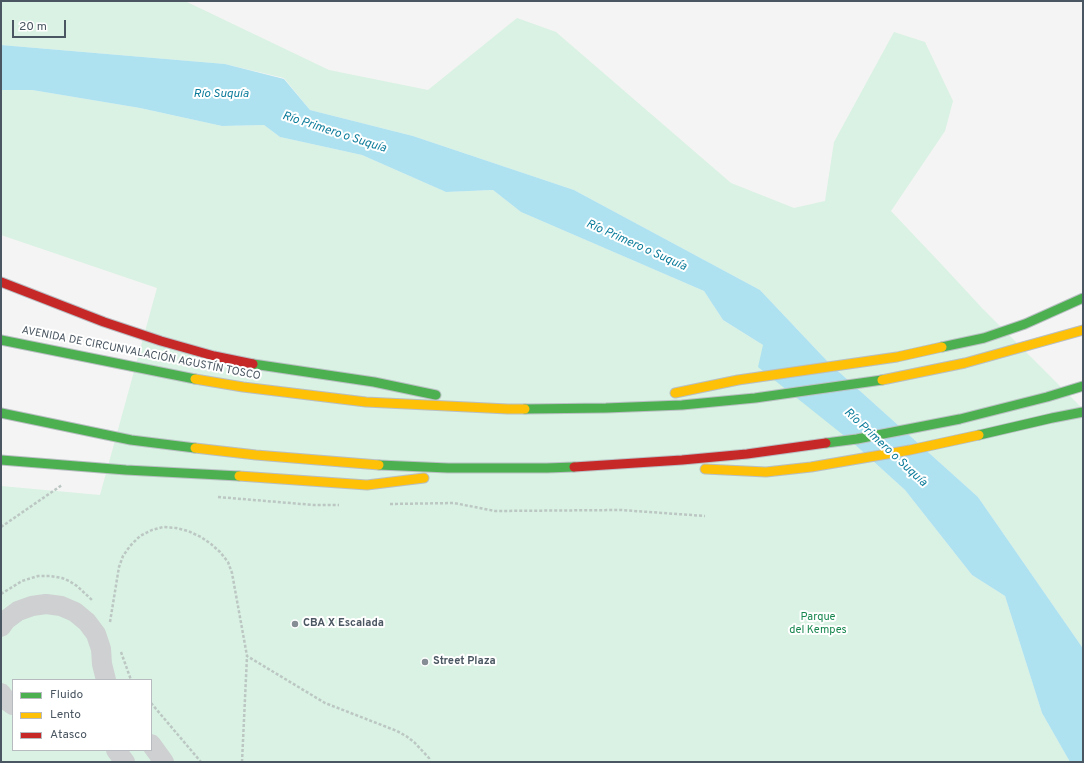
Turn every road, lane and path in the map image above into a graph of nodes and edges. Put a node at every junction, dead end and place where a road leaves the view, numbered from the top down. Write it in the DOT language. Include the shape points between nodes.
graph roads {
  1 [pos="1,282"];
  2 [pos="1083,298"];
  3 [pos="1083,330"];
  4 [pos="1,340"];
  5 [pos="1083,386"];
  6 [pos="606,408"];
  7 [pos="508,409"];
  8 [pos="1083,412"];
  9 [pos="1,413"];
  10 [pos="1,460"];
  11 [pos="614,465"];
  12 [pos="500,468"];
  13 [pos="1,606"];
  14 [pos="32,606"];
  15 [pos="110,623"];
  16 [pos="1,627"];
  17 [pos="247,656"];
  18 [pos="102,675"];
  19 [pos="1,693"];
  20 [pos="12,704"];
  21 [pos="152,704"];
  22 [pos="152,745"];
  23 [pos="117,751"];
  24 [pos="125,762"];
  25 [pos="164,762"];
  26 [pos="201,762"];
  27 [pos="242,762"];
  28 [pos="430,762"];
  1 -- 7 [label="highway" via="104,322 214,356 262,366 374,382"];
  2 -- 6 [label="highway" via="1025,324 984,338 897,357 738,380"];
  3 -- 6 [label="highway, AVENIDA DE CIRCUNVALACIÓN AGUSTÍN TOSCO" via="965,363 869,382 755,398 682,405"];
  4 -- 7 [label="highway, AVENIDA DE CIRCUNVALACIÓN AGUSTÍN TOSCO" via="243,387 366,402"];
  5 -- 11 [label="highway" via="960,419 857,439 747,454"];
  6 -- 7 [label="highway, AVENIDA DE CIRCUNVALACIÓN AGUSTÍN TOSCO"];
  8 -- 11 [label="highway" via="910,450 811,467 766,472"];
  9 -- 12 [label="highway" via="131,440 249,454 392,466"];
  10 -- 12 [label="highway" via="367,485"];
  11 -- 12 [label="highway"];
  13 -- 14 [label="street"];
  14 -- 16 [label="street" via="6,620"];
  14 -- 18 [label="street" via="61,606 75,612 87,622 96,634 101,649"];
  15 -- 17 [label="path" via="123,556 140,536 163,527 176,528 201,537 228,562"];
  17 -- 27 [label="path"];
  17 -- 28 [label="path" via="325,703 406,736"];
  19 -- 20 [label="street"];
  21 -- 26 [label="path"];
  22 -- 25 [label="street"];
  23 -- 24 [label="street"];
}
